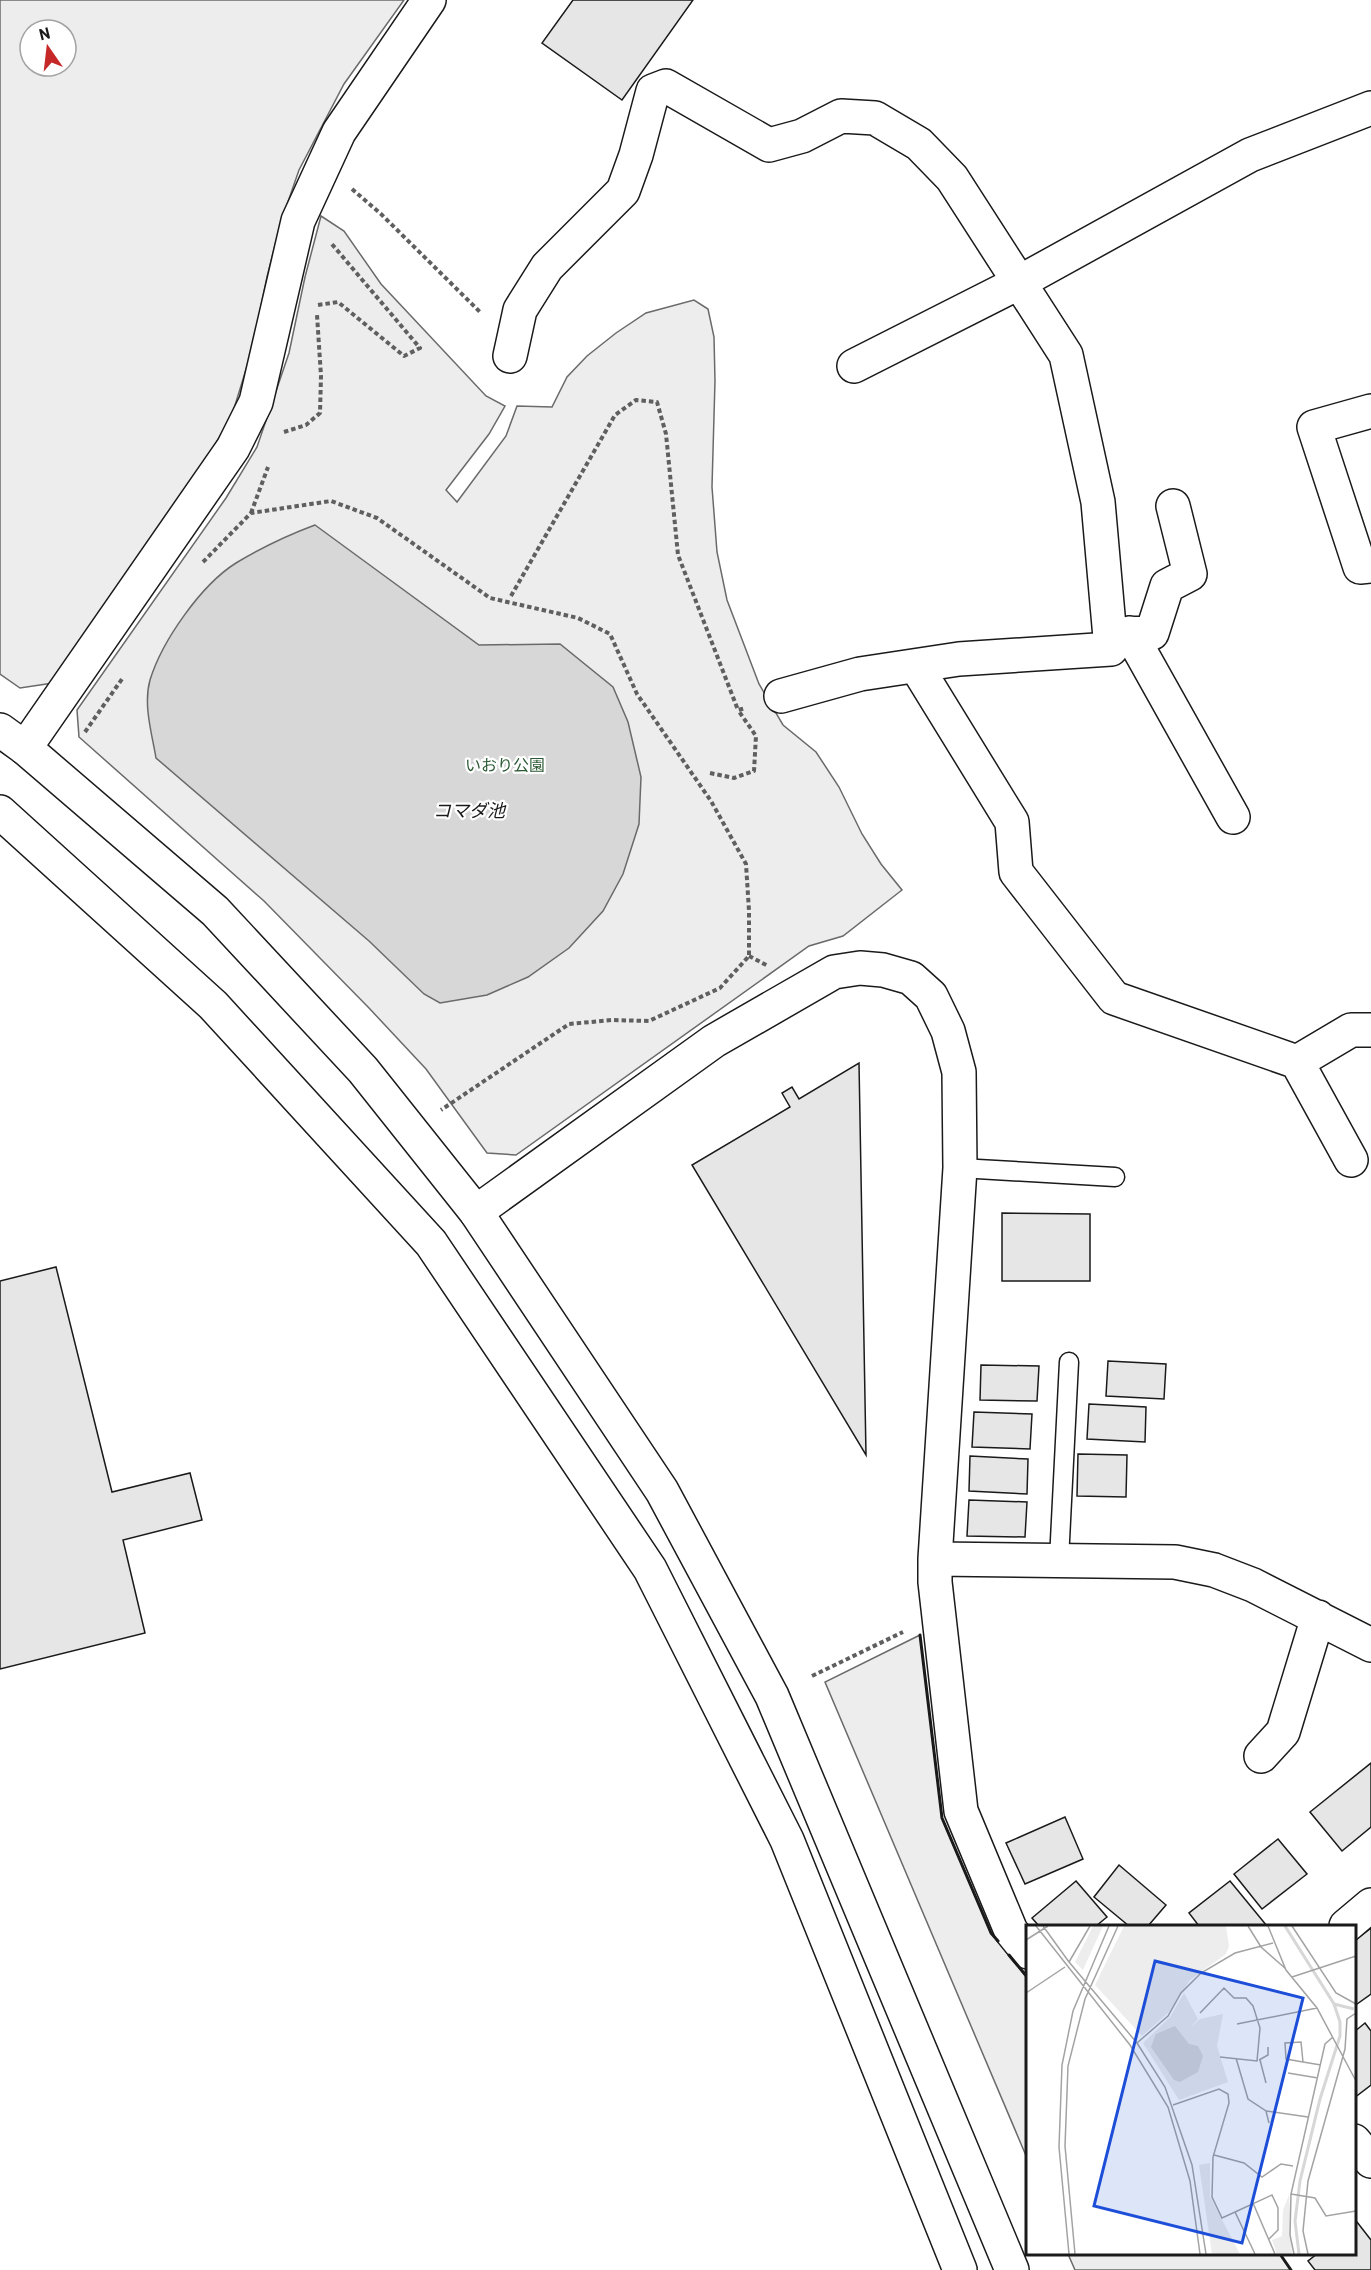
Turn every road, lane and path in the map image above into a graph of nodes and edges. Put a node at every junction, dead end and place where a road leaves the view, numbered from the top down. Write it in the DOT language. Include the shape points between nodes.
graph roads {
  1 [pos="429,0"];
  2 [pos="1371,108"];
  3 [pos="322,168"];
  4 [pos="298,221"];
  5 [pos="1018,283"];
  6 [pos="511,349"];
  7 [pos="854,366"];
  8 [pos="1371,411"];
  9 [pos="280,433"];
  10 [pos="269,462"];
  11 [pos="1173,506"];
  12 [pos="251,513"];
  13 [pos="203,561"];
  14 [pos="1371,567"];
  15 [pos="511,596"];
  16 [pos="1119,634"];
  17 [pos="916,666"];
  18 [pos="781,696"];
  19 [pos="738,710"];
  20 [pos="12,739"];
  21 [pos="710,773"];
  22 [pos="0,812"];
  23 [pos="1233,817"];
  24 [pos="1371,1030"];
  25 [pos="1297,1062"];
  26 [pos="439,1112"];
  27 [pos="1351,1160"];
  28 [pos="960,1168"];
  29 [pos="1115,1177"];
  30 [pos="476,1212"];
  31 [pos="1069,1362"];
  32 [pos="935,1559"];
  33 [pos="1059,1560"];
  34 [pos="1318,1617"];
  35 [pos="910,1629"];
  36 [pos="1371,1645"];
  37 [pos="812,1676"];
  38 [pos="1261,1756"];
  39 [pos="1371,1905"];
  40 [pos="1347,1925"];
  41 [pos="1026,1950"];
  42 [pos="1356,2143"];
  43 [pos="1371,2162"];
  44 [pos="960,2270"];
  45 [pos="1012,2270"];
  1 -- 3 [label="street" via="339,132"];
  2 -- 5 [label="street" via="1250,155"];
  3 -- 4 [label="street"];
  3 -- 6 [label="path" via="381,214"];
  4 -- 9 [label="path" via="327,238 420,348 404,356 338,302 318,303 320,413 306,425"];
  4 -- 20 [label="street" via="256,402 233,448"];
  5 -- 6 [label="street" via="952,178 919,144 875,118 841,116 802,136 769,145 666,86 653,91 623,191 547,267 520,310"];
  5 -- 7 [label="street"];
  5 -- 16 [label="street" via="1066,356 1098,502"];
  8 -- 14 [label="street" via="1314,427 1360,567"];
  10 -- 12 [label="path"];
  11 -- 16 [label="street" via="1190,574 1167,586 1152,633"];
  12 -- 13 [label="path"];
  12 -- 26 [label="path" via="331,501 377,518 490,598 578,618 610,634 638,694 711,801 746,864 749,956 720,988 649,1021 569,1024"];
  15 -- 19 [label="path" via="615,415 636,400 657,402 666,434 678,555"];
  16 -- 17 [label="street" via="1111,649 959,659"];
  16 -- 23 [label="street"];
  17 -- 18 [label="street" via="860,674"];
  17 -- 25 [label="street" via="1012,822 1016,872 1114,998"];
  18 -- 19 [label="path"];
  19 -- 21 [label="path" via="756,736 754,771 734,778"];
  20 -- 30 [label="street" via="215,911 363,1070"];
  22 -- 44 [label="street" via="213,1005 431,1243 650,1569 787,1840"];
  24 -- 25 [label="street" via="1351,1030"];
  25 -- 27 [label="street"];
  28 -- 29 [label="lane"];
  28 -- 30 [label="street" via="959,1071 948,1031 931,996 911,978 860,968 834,972 714,1041"];
  28 -- 32 [label="street"];
  30 -- 45 [label="street" via="662,1491 771,1696"];
  31 -- 33 [label="lane"];
  32 -- 33 [label="street"];
  32 -- 41 [label="street" via="961,1811 1011,1931"];
  33 -- 34 [label="street" via="1175,1562 1214,1570"];
  34 -- 36 [label="street"];
  34 -- 38 [label="street" via="1283,1732"];
  35 -- 37 [label="path"];
  39 -- 40 [label="street"];
  42 -- 43 [label="street"];
}
